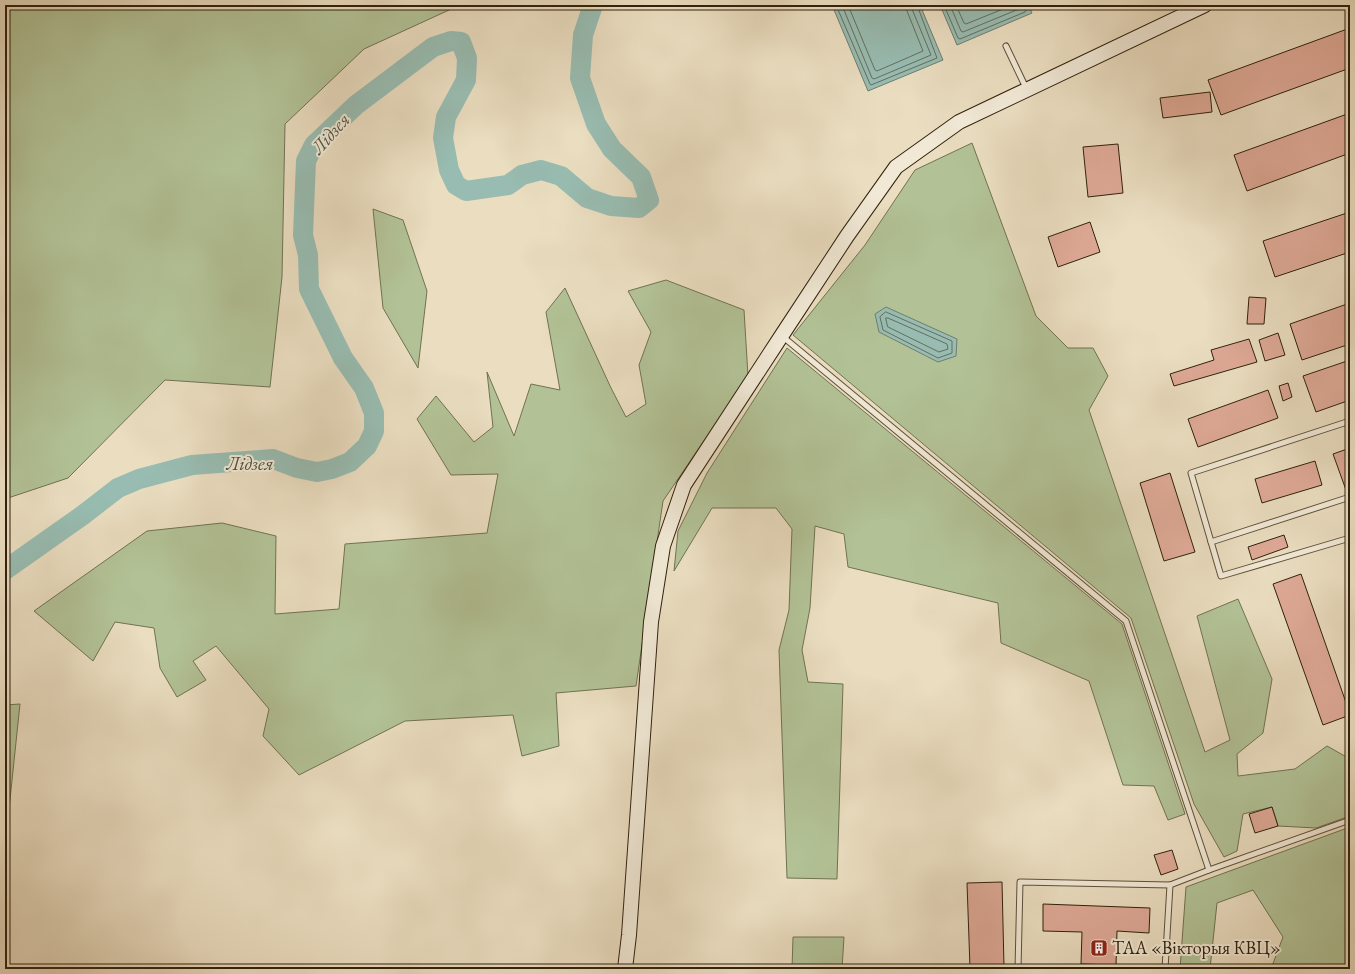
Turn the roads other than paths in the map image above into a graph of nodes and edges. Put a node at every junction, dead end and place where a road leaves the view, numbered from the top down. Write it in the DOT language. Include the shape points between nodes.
graph roads {
  1 [pos="1205,5"];
  2 [pos="1006,46"];
  3 [pos="1028,90"];
  4 [pos="782,335"];
  5 [pos="1350,421"];
  6 [pos="1350,497"];
  7 [pos="1350,538"];
  8 [pos="1211,542"];
  9 [pos="1350,820"];
  10 [pos="1209,870"];
  11 [pos="1170,885"];
  12 [pos="625,969"];
  13 [pos="1018,969"];
  14 [pos="1165,969"];
  1 -- 3 [label="street"];
  2 -- 3 [label="lane"];
  3 -- 4 [label="street" via="959,122 896,167"];
  4 -- 10 [label="lane" via="1126,621"];
  4 -- 12 [label="street" via="684,485 663,546 651,622"];
  5 -- 8 [label="lane" via="1191,473"];
  6 -- 8 [label="lane"];
  7 -- 8 [label="lane" via="1221,576"];
  9 -- 10 [label="lane"];
  10 -- 11 [label="lane"];
  11 -- 13 [label="lane" via="1020,882"];
  11 -- 14 [label="lane"];
}
